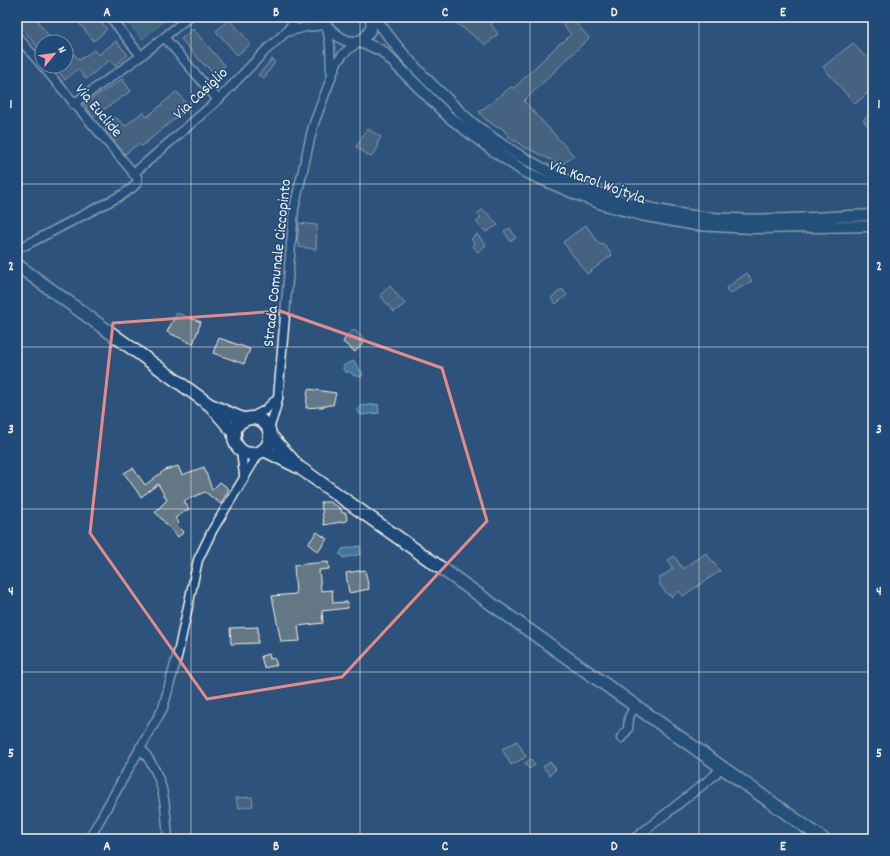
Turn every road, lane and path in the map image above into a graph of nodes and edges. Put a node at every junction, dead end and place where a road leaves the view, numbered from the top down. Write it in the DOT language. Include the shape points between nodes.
graph roads {
  1 [pos="110,17"];
  2 [pos="189,17"];
  3 [pos="298,17"];
  4 [pos="371,17"];
  5 [pos="375,17"];
  6 [pos="324,23"];
  7 [pos="286,32"];
  8 [pos="17,36"];
  9 [pos="165,38"];
  10 [pos="358,42"];
  11 [pos="142,56"];
  12 [pos="331,78"];
  13 [pos="218,100"];
  14 [pos="73,104"];
  15 [pos="133,174"];
  16 [pos="873,215"];
  17 [pos="873,226"];
  18 [pos="17,247"];
  19 [pos="17,265"];
  20 [pos="278,398"];
  21 [pos="210,405"];
  22 [pos="248,419"];
  23 [pos="270,432"];
  24 [pos="235,434"];
  25 [pos="241,450"];
  26 [pos="261,452"];
  27 [pos="300,468"];
  28 [pos="244,476"];
  29 [pos="635,705"];
  30 [pos="621,738"];
  31 [pos="140,747"];
  32 [pos="720,767"];
  33 [pos="89,839"];
  34 [pos="168,839"];
  35 [pos="634,839"];
  36 [pos="824,839"];
  1 -- 11 [label="street"];
  2 -- 9 [label="street"];
  3 -- 7 [label="street, Via Casiglio"];
  4 -- 10 [label="street" via="371,30"];
  5 -- 16 [label="street, Via Karol Wojtyla" via="395,45 431,84 475,125 530,163 585,189 648,207 711,218 780,220"];
  6 -- 7 [label="street, Via Casiglio"];
  6 -- 10 [label="street, Via Karol Wojtyla" via="341,38"];
  6 -- 12 [label="street, Strada Comunale Ciccopinto" via="330,45"];
  7 -- 13 [label="street, Via Casiglio"];
  8 -- 14 [label="street, Via Euclide"];
  9 -- 11 [label="street"];
  9 -- 13 [label="street"];
  10 -- 12 [label="street, Strada Comunale Ciccopinto" via="340,57"];
  10 -- 17 [label="street, Via Karol Wojtyla" via="382,51 449,117 491,150 525,172 605,205 641,215 696,225 752,228"];
  11 -- 14 [label="street"];
  12 -- 20 [label="street, Strada Comunale Ciccopinto" via="313,126 294,210"];
  13 -- 15 [label="street, Via Casiglio"];
  14 -- 15 [label="street, Via Euclide"];
  15 -- 18 [label="street" via="137,183 132,188 44,236"];
  19 -- 21 [label="main road"];
  20 -- 22 [label="street" via="265,410"];
  20 -- 23 [label="street, Strada Comunale Ciccopinto"];
  21 -- 22 [label="main road"];
  21 -- 24 [label="main road"];
  22 -- 23 [label="main road" via="262,421"];
  22 -- 24 [label="main road" via="240,423"];
  23 -- 26 [label="main road" via="268,446"];
  23 -- 27 [label="main road"];
  24 -- 25 [label="main road" via="237,446"];
  25 -- 26 [label="main road" via="247,453"];
  25 -- 28 [label="street"];
  26 -- 27 [label="main road"];
  26 -- 28 [label="street"];
  27 -- 29 [label="main road"];
  28 -- 31 [label="street" via="198,560 167,696 163,708"];
  29 -- 30 [label="street" via="629,717 628,729"];
  29 -- 32 [label="main road"];
  31 -- 33 [label="street"];
  31 -- 34 [label="street" via="158,773 165,797"];
  32 -- 35 [label="street" via="715,775"];
  32 -- 36 [label="main road"];
}
